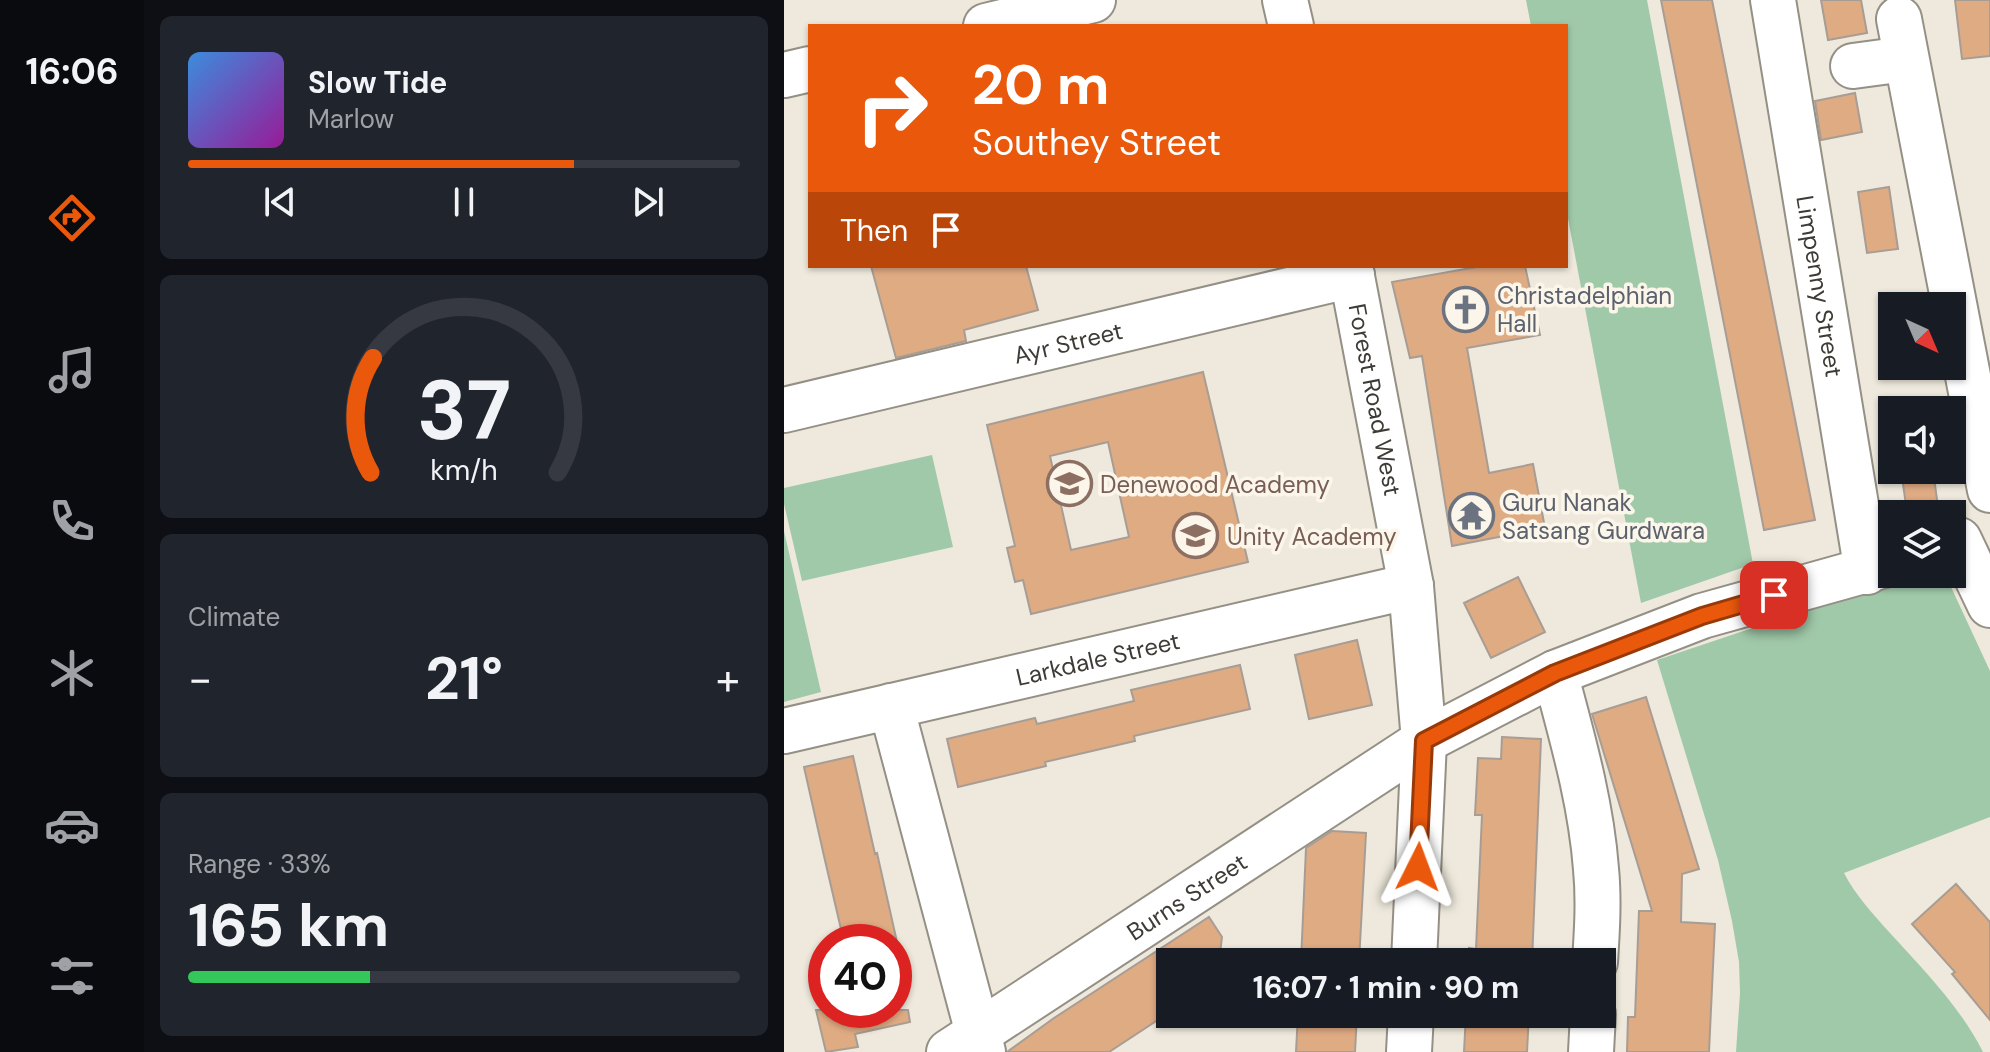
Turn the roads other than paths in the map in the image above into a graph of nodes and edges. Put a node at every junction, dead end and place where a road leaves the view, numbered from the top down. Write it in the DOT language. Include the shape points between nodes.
graph roads {
  1 [pos="1093,0"];
  2 [pos="1285,0"];
  3 [pos="1773,0"];
  4 [pos="994,24"];
  5 [pos="1291,24"];
  6 [pos="1853,66"];
  7 [pos="808,69"];
  8 [pos="784,75"];
  9 [pos="1351,270"];
  10 [pos="784,410"];
  11 [pos="1990,490"];
  12 [pos="1967,538"];
  13 [pos="1878,562"];
  14 [pos="1878,567"];
  15 [pos="1411,586"];
  16 [pos="1990,605"];
  17 [pos="1555,673"];
  18 [pos="891,706"];
  19 [pos="784,731"];
  20 [pos="1424,741"];
  21 [pos="1415,948"];
  22 [pos="1596,948"];
  23 [pos="1410,1028"];
  24 [pos="1592,1028"];
  25 [pos="969,1045"];
  26 [pos="1409,1052"];
  27 [pos="1591,1052"];
  1 -- 4 [label="street"];
  2 -- 5 [label="street"];
  3 -- 13 [label="street, Limpenny Street"];
  6 -- 11 [label="street" via="1902,39"];
  7 -- 8 [label="street"];
  9 -- 10 [label="street, Ayr Street"];
  9 -- 15 [label="street, Forest Road West"];
  12 -- 16 [label="street"];
  14 -- 17 [label="street, Burns Street" via="1702,616"];
  15 -- 18 [label="street, Larkdale Street"];
  15 -- 20 [label="street, Forest Road West"];
  17 -- 20 [label="street, Burns Street"];
  17 -- 22 [label="street" via="1596,866"];
  18 -- 19 [label="street, Larkdale Street"];
  18 -- 25 [label="street"];
  20 -- 21 [label="street, Forest Road West"];
  20 -- 25 [label="street, Burns Street"];
  23 -- 26 [label="street"];
  24 -- 27 [label="street"];
}
